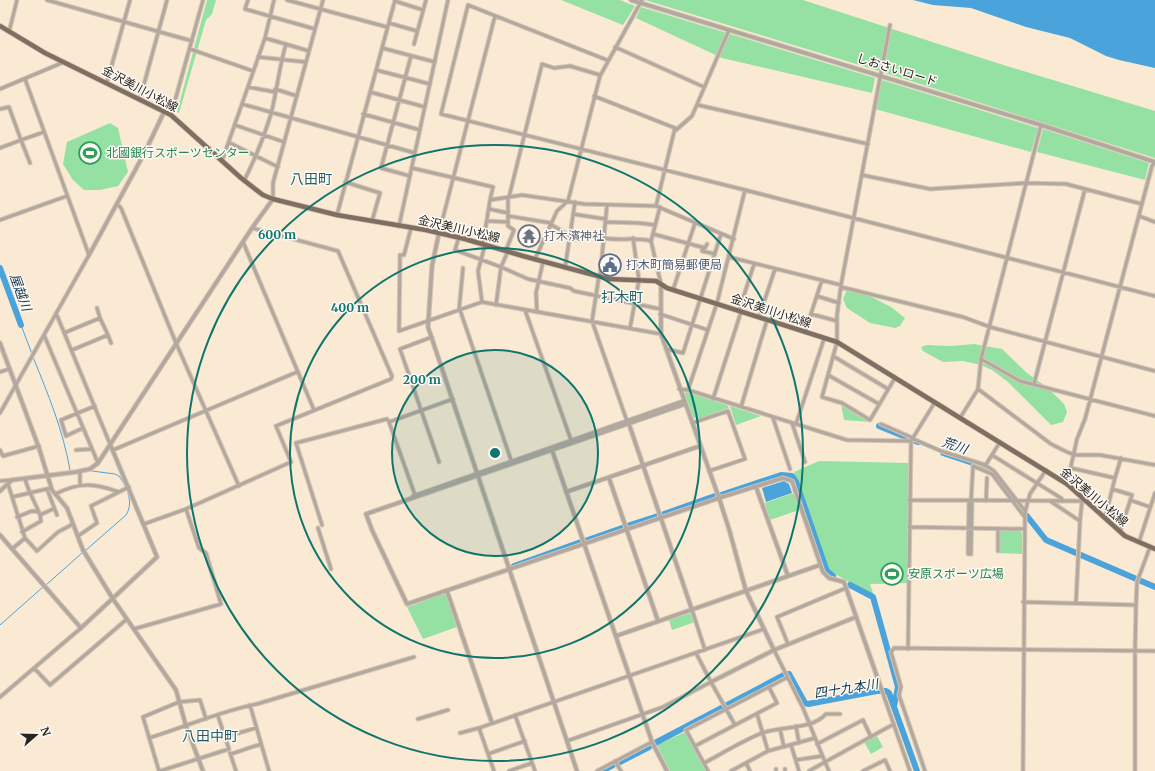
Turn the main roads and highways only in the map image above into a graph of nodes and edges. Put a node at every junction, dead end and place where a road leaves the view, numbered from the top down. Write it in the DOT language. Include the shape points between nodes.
graph roads {
  1 [pos="0,26"];
  2 [pos="1153,548"];
  1 -- 2 [label="main road, 金沢美川小松線" via="64,62 140,98 171,116 244,181 273,200 372,222 459,237 600,276 619,280 656,281 673,290 837,342 1046,470 1067,484 1120,532"];
}
